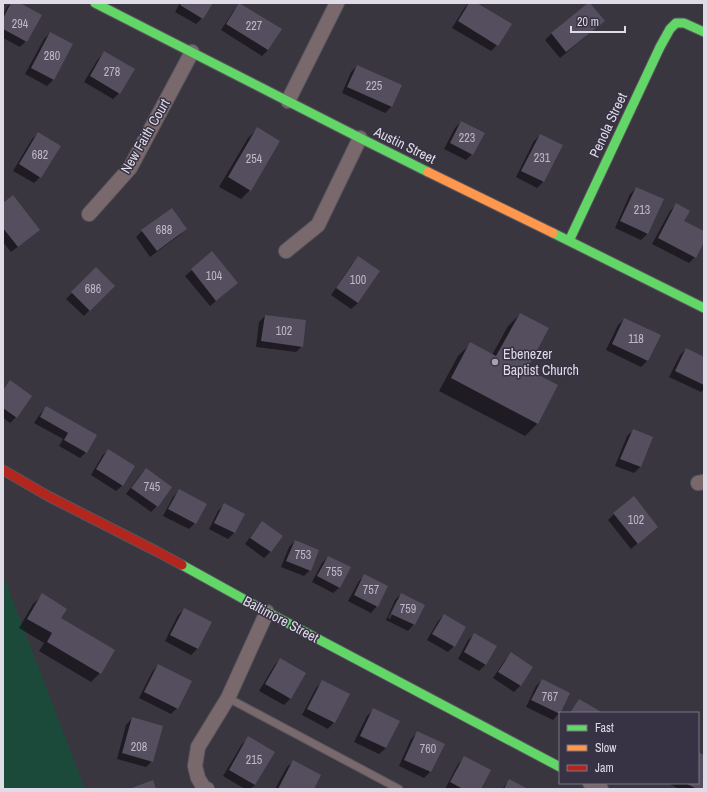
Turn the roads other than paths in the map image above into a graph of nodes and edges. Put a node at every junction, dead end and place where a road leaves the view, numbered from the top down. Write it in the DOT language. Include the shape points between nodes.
graph roads {
  1 [pos="95,3"];
  2 [pos="337,3"];
  3 [pos="704,32"];
  4 [pos="192,52"];
  5 [pos="288,101"];
  6 [pos="360,138"];
  7 [pos="89,214"];
  8 [pos="569,242"];
  9 [pos="286,251"];
  10 [pos="704,308"];
  11 [pos="3,470"];
  12 [pos="267,612"];
  13 [pos="228,698"];
  14 [pos="559,766"];
  15 [pos="592,784"];
  16 [pos="207,789"];
  17 [pos="399,789"];
  18 [pos="601,789"];
  1 -- 4 [label="street, Austin Street"];
  2 -- 5 [label="street"];
  3 -- 8 [label="street, Penola Street" via="684,23 676,23 670,29"];
  4 -- 5 [label="street, Austin Street"];
  4 -- 7 [label="street, New Faith Court" via="130,168"];
  5 -- 6 [label="street, Austin Street"];
  6 -- 8 [label="street, Austin Street"];
  6 -- 9 [label="street" via="318,225"];
  8 -- 10 [label="street, Austin Street"];
  11 -- 12 [label="street, Baltimore Street"];
  12 -- 13 [label="street"];
  12 -- 14 [label="street, Baltimore Street"];
  13 -- 16 [label="street" via="198,747 195,766 198,778"];
  13 -- 17 [label="lane"];
  15 -- 18 [label="street"];
}
